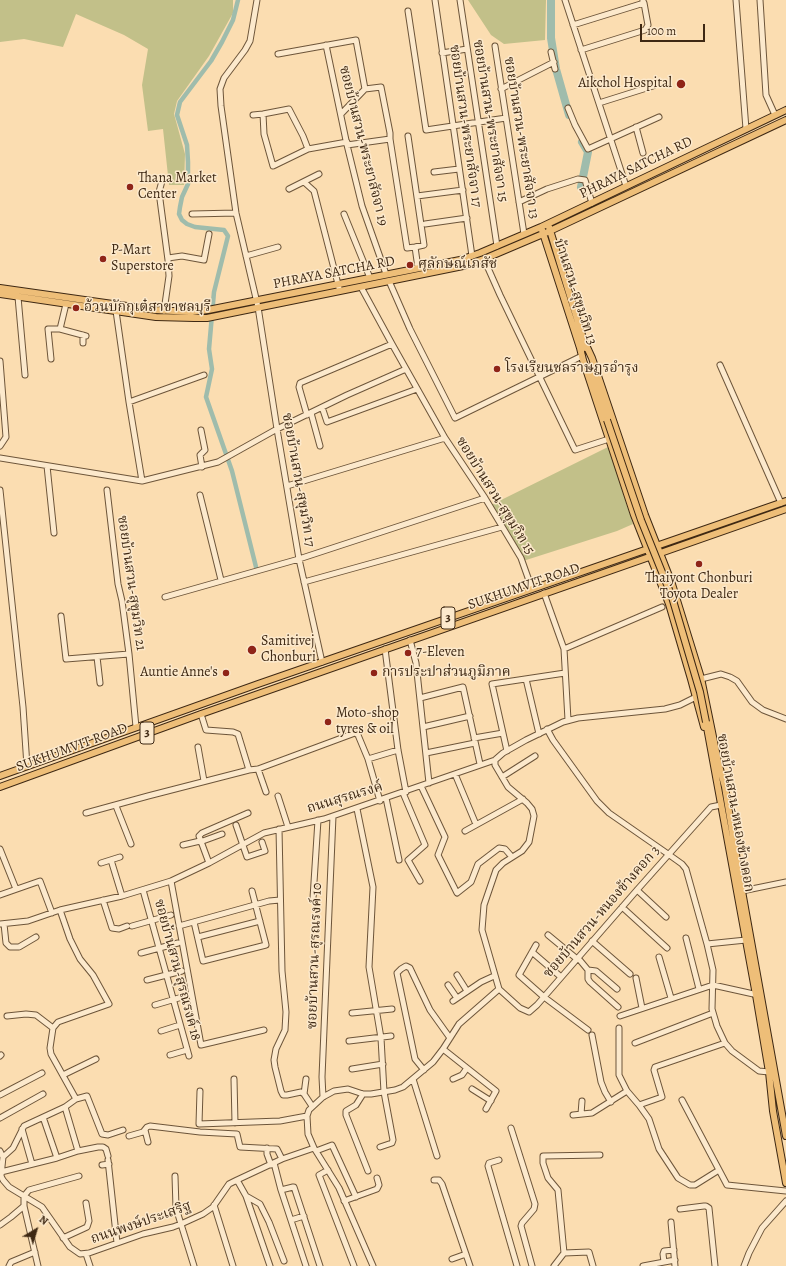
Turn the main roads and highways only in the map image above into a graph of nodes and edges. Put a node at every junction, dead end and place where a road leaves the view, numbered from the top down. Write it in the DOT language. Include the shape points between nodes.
graph roads {
  1 [pos="786,110"];
  2 [pos="786,120"];
  3 [pos="746,129"];
  4 [pos="748,138"];
  5 [pos="690,156"];
  6 [pos="693,164"];
  7 [pos="626,186"];
  8 [pos="630,193"];
  9 [pos="548,224"];
  10 [pos="541,227"];
  11 [pos="550,231"];
  12 [pos="543,234"];
  13 [pos="338,287"];
  14 [pos="0,288"];
  15 [pos="0,294"];
  16 [pos="257,304"];
  17 [pos="115,308"];
  18 [pos="583,346"];
  19 [pos="783,502"];
  20 [pos="786,509"];
  21 [pos="657,546"];
  22 [pos="647,549"];
  23 [pos="660,553"];
  24 [pos="650,556"];
  25 [pos="675,595"];
  26 [pos="667,598"];
  27 [pos="706,722"];
  28 [pos="716,761"];
  29 [pos="29,765"];
  30 [pos="34,774"];
  31 [pos="0,776"];
  32 [pos="0,787"];
  33 [pos="758,995"];
  34 [pos="784,1109"];
  35 [pos="786,1136"];
  36 [pos="783,1148"];
  37 [pos="786,1183"];
  1 -- 3 [label="main road, PHRAYA SATCHA RD"];
  2 -- 4 [label="main road, PHRAYA SATCHA RD"];
  3 -- 4 [label="main road"];
  3 -- 5 [label="main road, PHRAYA SATCHA RD"];
  4 -- 6 [label="main road, PHRAYA SATCHA RD"];
  5 -- 6 [label="main road"];
  5 -- 7 [label="main road, PHRAYA SATCHA RD"];
  6 -- 8 [label="main road, PHRAYA SATCHA RD"];
  7 -- 8 [label="main road"];
  7 -- 9 [label="main road, PHRAYA SATCHA RD"];
  8 -- 11 [label="main road, PHRAYA SATCHA RD"];
  9 -- 10 [label="main road, PHRAYA SATCHA RD"];
  9 -- 11 [label="main road, บ้านสวน-สุขุมวิท 13"];
  10 -- 12 [label="main road, บ้านสวน-สุขุมวิท 13"];
  10 -- 13 [label="main road, PHRAYA SATCHA RD" via="460,260 386,274"];
  11 -- 12 [label="main road, PHRAYA SATCHA RD"];
  11 -- 18 [label="main road, บ้านสวน-สุขุมวิท 13"];
  12 -- 13 [label="main road, PHRAYA SATCHA RD" via="463,266 360,287"];
  12 -- 18 [label="main road, บ้านสวน-สุขุมวิท 13"];
  13 -- 16 [label="main road, PHRAYA SATCHA RD"];
  14 -- 17 [label="main road, PHRAYA SATCHA RD"];
  15 -- 17 [label="main road, PHRAYA SATCHA RD"];
  16 -- 17 [label="main road, PHRAYA SATCHA RD" via="192,312"];
  16 -- 17 [label="main road, PHRAYA SATCHA RD" via="207,318 156,317"];
  18 -- 21 [label="main road" via="592,358"];
  18 -- 22 [label="main road" via="582,356"];
  18 -- 27 [label="main road, บ้านสวน-สุขุมวิท 13, bridge" via="641,520 672,597 700,692"];
  19 -- 21 [label="main road, SUKHUMVIT ROAD / 3"];
  20 -- 23 [label="main road, SUKHUMVIT ROAD / 3"];
  21 -- 22 [label="main road, SUKHUMVIT ROAD / 3"];
  21 -- 23 [label="main road"];
  22 -- 24 [label="main road"];
  22 -- 29 [label="main road, SUKHUMVIT ROAD / 3"];
  23 -- 24 [label="main road, SUKHUMVIT ROAD / 3"];
  23 -- 25 [label="main road"];
  24 -- 26 [label="main road"];
  24 -- 30 [label="main road, SUKHUMVIT ROAD / 3"];
  25 -- 26 [label="main road"];
  25 -- 28 [label="main road" via="701,679"];
  26 -- 28 [label="main road"];
  27 -- 28 [label="main road, ซอยบ้านสวน-หนองข้างคอก"];
  28 -- 33 [label="main road, ซอยบ้านสวน-หนองข้างคอก" via="721,805"];
  28 -- 33 [label="main road, ซอยบ้านสวน-หนองข้างคอก" via="725,787"];
  29 -- 30 [label="main road"];
  29 -- 31 [label="main road, SUKHUMVIT ROAD / 3"];
  30 -- 32 [label="main road, SUKHUMVIT ROAD / 3"];
  33 -- 34 [label="main road, ซอยบ้านสวน-หนองข้างคอก"];
  33 -- 36 [label="main road, ซอยบ้านสวน-หนองข้างคอก"];
  34 -- 35 [label="main road, ซอยบ้านสวน-หนองข้างคอก"];
  36 -- 37 [label="main road, ซอยบ้านสวน-หนองข้างคอก"];
}
